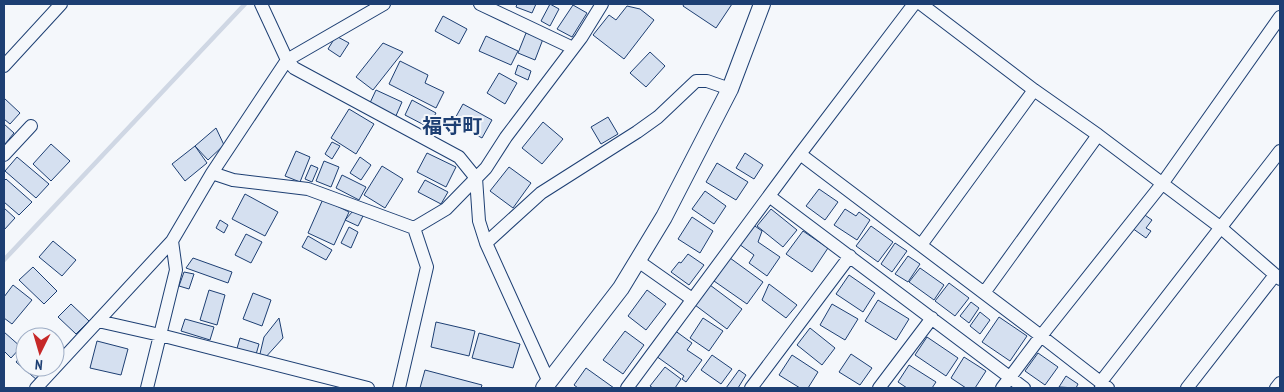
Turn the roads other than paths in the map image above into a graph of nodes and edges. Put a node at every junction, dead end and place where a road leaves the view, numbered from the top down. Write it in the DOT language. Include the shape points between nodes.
graph roads {
  1 [pos="62,4"];
  2 [pos="261,4"];
  3 [pos="384,4"];
  4 [pos="480,4"];
  5 [pos="602,4"];
  6 [pos="762,4"];
  7 [pos="914,4"];
  8 [pos="921,4"];
  9 [pos="1280,17"];
  10 [pos="573,48"];
  11 [pos="287,60"];
  12 [pos="4,66"];
  13 [pos="730,89"];
  14 [pos="1034,90"];
  15 [pos="31,126"];
  16 [pos="1098,135"];
  17 [pos="1280,151"];
  18 [pos="4,154"];
  19 [pos="800,154"];
  20 [pos="1276,166"];
  21 [pos="212,173"];
  22 [pos="476,178"];
  23 [pos="1162,184"];
  24 [pos="769,196"];
  25 [pos="1220,227"];
  26 [pos="414,228"];
  27 [pos="172,241"];
  28 [pos="486,243"];
  29 [pos="921,245"];
  30 [pos="850,256"];
  31 [pos="638,261"];
  32 [pos="1278,277"];
  33 [pos="984,292"];
  34 [pos="692,300"];
  35 [pos="932,318"];
  36 [pos="98,321"];
  37 [pos="160,335"];
  38 [pos="1041,336"];
  39 [pos="1010,378"];
  40 [pos="1280,383"];
  41 [pos="546,385"];
  42 [pos="632,386"];
  43 [pos="1104,386"];
  44 [pos="36,388"];
  45 [pos="147,388"];
  46 [pos="368,388"];
  47 [pos="399,388"];
  48 [pos="751,388"];
  49 [pos="878,388"];
  50 [pos="1002,388"];
  51 [pos="1024,388"];
  52 [pos="1187,388"];
  53 [pos="1276,388"];
  1 -- 12 [label="street"];
  2 -- 11 [label="street"];
  3 -- 11 [label="street"];
  4 -- 10 [label="street"];
  5 -- 10 [label="street"];
  6 -- 13 [label="street"];
  7 -- 19 [label="street"];
  8 -- 14 [label="street"];
  9 -- 23 [label="street"];
  10 -- 22 [label="street"];
  11 -- 21 [label="street"];
  11 -- 22 [label="street" via="294,68 459,157"];
  13 -- 28 [label="street" via="696,80 658,117 541,193"];
  13 -- 31 [label="street"];
  14 -- 16 [label="street"];
  14 -- 29 [label="street"];
  15 -- 18 [label="street"];
  16 -- 23 [label="street"];
  16 -- 33 [label="street"];
  17 -- 20 [label="street"];
  19 -- 24 [label="street"];
  19 -- 29 [label="street"];
  20 -- 25 [label="street"];
  21 -- 26 [label="street" via="233,180 308,189"];
  21 -- 27 [label="street"];
  22 -- 26 [label="street" via="446,209"];
  22 -- 28 [label="street" via="479,221"];
  23 -- 25 [label="street"];
  23 -- 38 [label="street"];
  24 -- 30 [label="street"];
  24 -- 34 [label="street"];
  25 -- 32 [label="street"];
  25 -- 43 [label="street"];
  26 -- 47 [label="street" via="427,267"];
  27 -- 36 [label="street"];
  27 -- 37 [label="street" via="176,270"];
  28 -- 41 [label="street"];
  29 -- 33 [label="street"];
  30 -- 35 [label="street"];
  30 -- 48 [label="street"];
  31 -- 34 [label="street"];
  31 -- 41 [label="street" via="604,312"];
  32 -- 52 [label="street"];
  33 -- 38 [label="street"];
  34 -- 42 [label="street"];
  35 -- 39 [label="street"];
  35 -- 49 [label="street"];
  36 -- 37 [label="street"];
  36 -- 44 [label="street"];
  37 -- 45 [label="street"];
  37 -- 46 [label="street"];
  38 -- 39 [label="street"];
  38 -- 43 [label="street"];
  39 -- 50 [label="street"];
  39 -- 51 [label="street"];
  40 -- 53 [label="street"];
}
